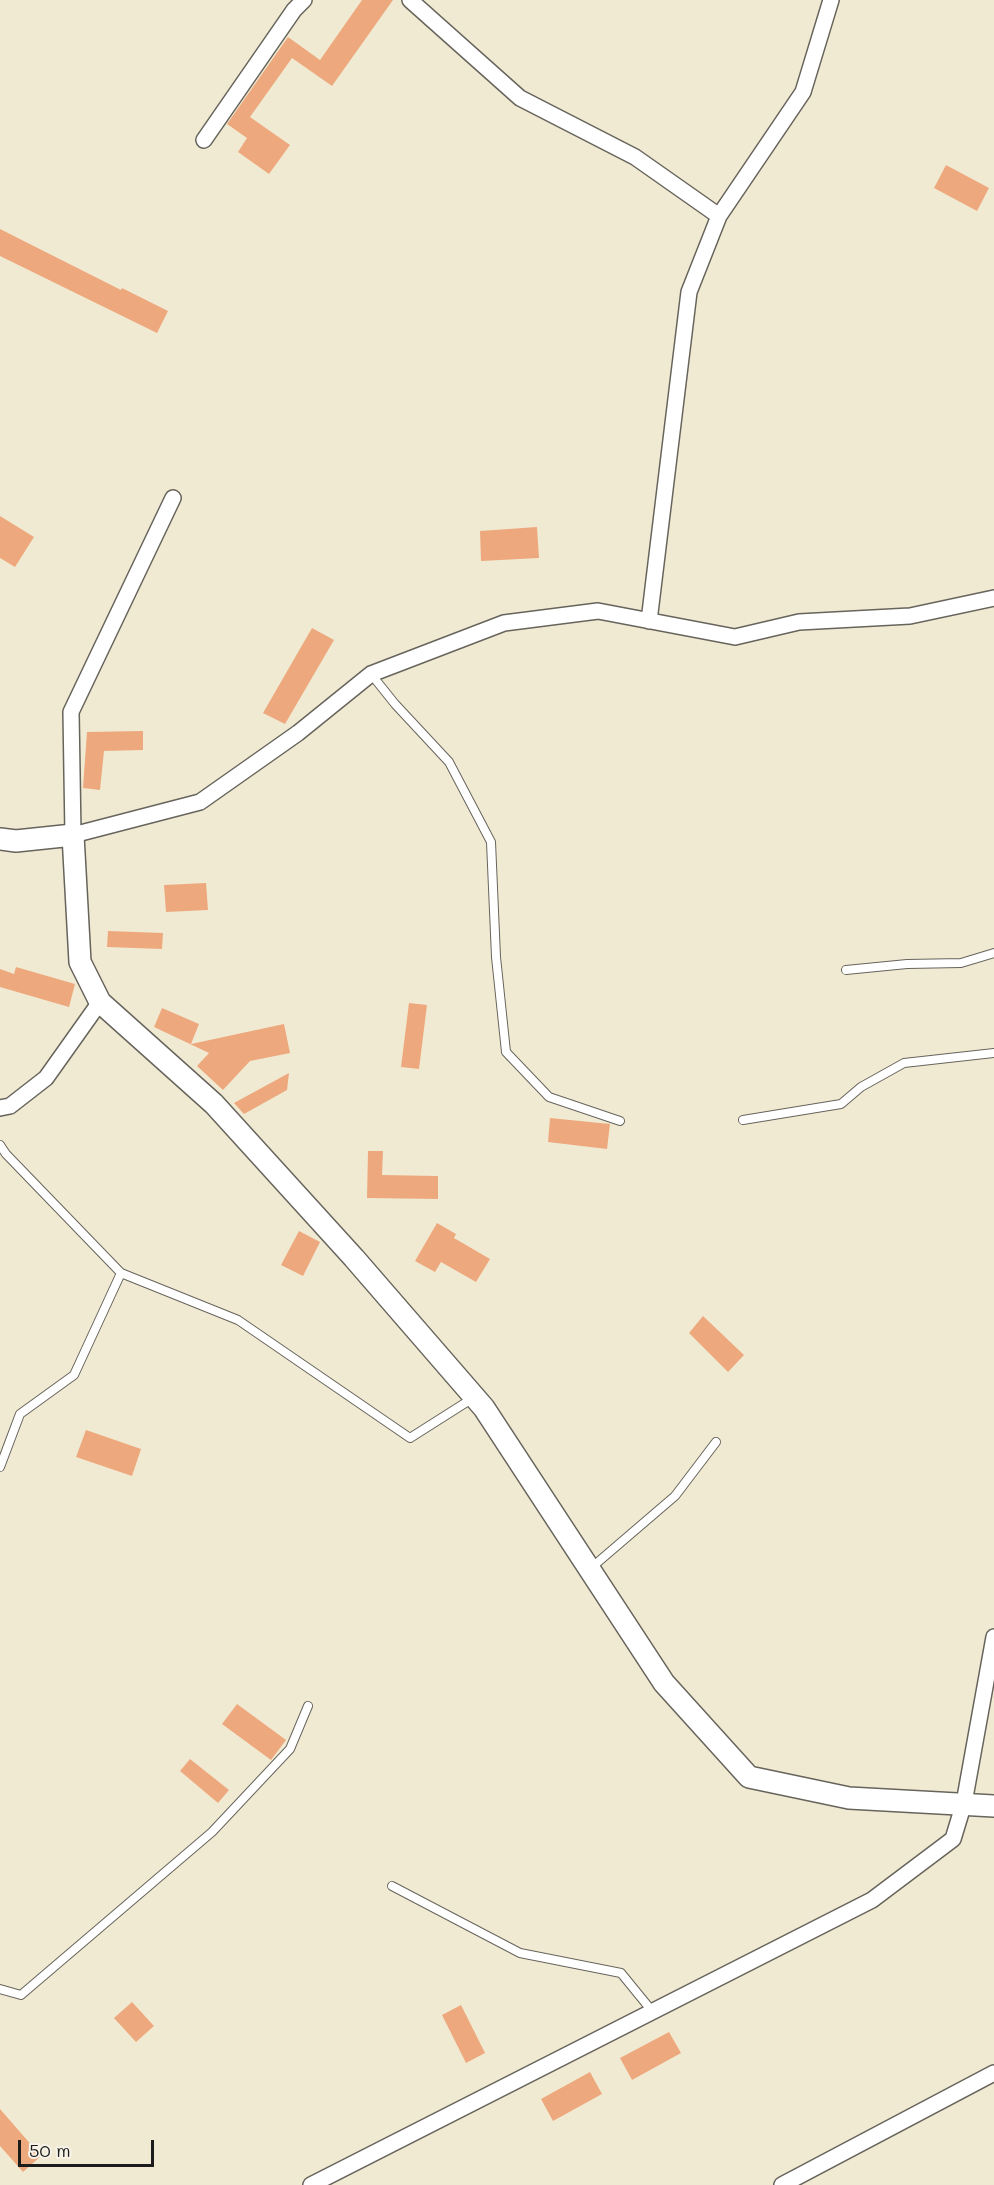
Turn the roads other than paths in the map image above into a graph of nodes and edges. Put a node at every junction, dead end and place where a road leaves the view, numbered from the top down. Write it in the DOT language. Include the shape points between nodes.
graph roads {
  1 [pos="304,0"];
  2 [pos="410,0"];
  3 [pos="831,0"];
  4 [pos="204,140"];
  5 [pos="719,216"];
  6 [pos="173,498"];
  7 [pos="994,598"];
  8 [pos="649,621"];
  9 [pos="371,674"];
  10 [pos="73,835"];
  11 [pos="0,839"];
  12 [pos="994,953"];
  13 [pos="846,970"];
  14 [pos="99,1002"];
  15 [pos="994,1053"];
  16 [pos="0,1108"];
  17 [pos="743,1120"];
  18 [pos="620,1121"];
  19 [pos="0,1145"];
  20 [pos="120,1273"];
  21 [pos="474,1397"];
  22 [pos="716,1442"];
  23 [pos="0,1467"];
  24 [pos="590,1569"];
  25 [pos="994,1637"];
  26 [pos="308,1706"];
  27 [pos="964,1803"];
  28 [pos="994,1806"];
  29 [pos="393,1886"];
  30 [pos="0,1989"];
  31 [pos="652,2012"];
  32 [pos="994,2073"];
  33 [pos="311,2185"];
  34 [pos="782,2185"];
  1 -- 4 [label="street"];
  2 -- 5 [label="street" via="520,98 634,157"];
  3 -- 5 [label="street" via="803,92"];
  5 -- 8 [label="street" via="689,292"];
  6 -- 10 [label="street" via="71,712"];
  7 -- 8 [label="street" via="910,616 799,622 735,637"];
  8 -- 9 [label="street" via="598,611 504,623"];
  9 -- 10 [label="street" via="298,733 200,802"];
  9 -- 18 [label="lane" via="449,762 490,842 506,1052 549,1097"];
  10 -- 11 [label="street"];
  10 -- 14 [label="street" via="80,962"];
  12 -- 13 [label="lane" via="961,963"];
  14 -- 16 [label="street" via="46,1078 10,1106"];
  14 -- 21 [label="street" via="214,1104"];
  15 -- 17 [label="lane" via="904,1063 861,1087 841,1104"];
  19 -- 20 [label="lane"];
  20 -- 21 [label="lane" via="238,1320 410,1438"];
  20 -- 23 [label="lane" via="74,1375 20,1414"];
  21 -- 24 [label="street"];
  22 -- 24 [label="lane" via="675,1496"];
  24 -- 27 [label="street" via="664,1683 749,1777 849,1798"];
  25 -- 27 [label="street"];
  26 -- 30 [label="lane" via="290,1749 212,1832 21,1995"];
  27 -- 28 [label="street"];
  27 -- 31 [label="street" via="953,1839 872,1900"];
  29 -- 31 [label="lane" via="520,1953 621,1972"];
  31 -- 33 [label="street"];
  32 -- 34 [label="street"];
}
